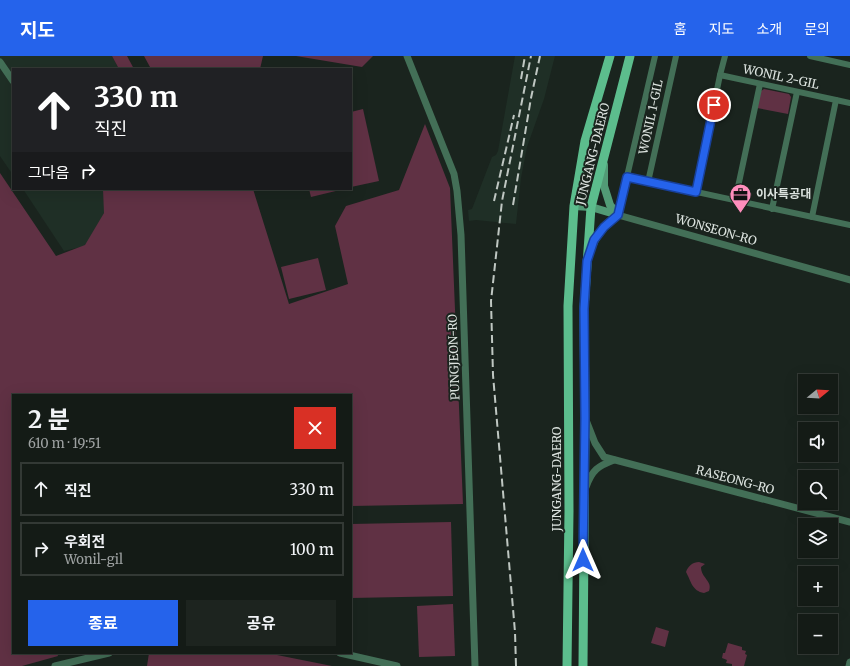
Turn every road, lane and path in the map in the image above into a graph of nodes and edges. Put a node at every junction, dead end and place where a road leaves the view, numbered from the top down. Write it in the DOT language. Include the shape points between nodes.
graph roads {
  1 [pos="407,56"];
  2 [pos="610,56"];
  3 [pos="630,56"];
  4 [pos="655,56"];
  5 [pos="676,56"];
  6 [pos="725,56"];
  7 [pos="810,56"];
  8 [pos="834,58"];
  9 [pos="0,62"];
  10 [pos="850,64"];
  11 [pos="720,75"];
  12 [pos="12,80"];
  13 [pos="760,84"];
  14 [pos="797,92"];
  15 [pos="836,100"];
  16 [pos="850,103"];
  17 [pos="603,156"];
  18 [pos="627,177"];
  19 [pos="648,182"];
  20 [pos="696,192"];
  21 [pos="735,201"];
  22 [pos="574,206"];
  23 [pos="591,207"];
  24 [pos="772,209"];
  25 [pos="618,215"];
  26 [pos="812,217"];
  27 [pos="850,226"];
  28 [pos="587,261"];
  29 [pos="850,280"];
  30 [pos="585,418"];
  31 [pos="614,460"];
  32 [pos="584,495"];
  33 [pos="850,522"];
  34 [pos="105,654"];
  35 [pos="344,654"];
  36 [pos="583,654"];
  37 [pos="850,662"];
  38 [pos="55,666"];
  39 [pos="397,666"];
  40 [pos="476,666"];
  41 [pos="566,666"];
  42 [pos="583,666"];
  43 [pos="588,666"];
  44 [pos="849,666"];
  1 -- 40 [label="street, PUNGJEON-RO" via="454,174 457,191 461,235"];
  2 -- 22 [label="main road, JUNGANG-DAERO" via="585,141"];
  3 -- 17 [label="main road, JUNGANG-DAERO"];
  4 -- 18 [label="street"];
  5 -- 19 [label="street, WONIL 1-GIL"];
  6 -- 11 [label="street"];
  7 -- 8 [label="street"];
  8 -- 10 [label="street"];
  9 -- 12 [label="street"];
  11 -- 13 [label="street, WONIL 2-GIL"];
  11 -- 20 [label="street"];
  13 -- 14 [label="street, WONIL 2-GIL"];
  13 -- 21 [label="street"];
  14 -- 15 [label="street, WONIL 2-GIL"];
  14 -- 24 [label="street"];
  15 -- 16 [label="street, WONIL 2-GIL"];
  15 -- 26 [label="street"];
  17 -- 23 [label="main road, JUNGANG-DAERO"];
  17 -- 25 [label="main road" via="604,186 610,205"];
  18 -- 19 [label="street"];
  18 -- 25 [label="street"];
  19 -- 20 [label="street"];
  20 -- 21 [label="street"];
  21 -- 24 [label="street"];
  22 -- 23 [label="main road, WONSEON-RO"];
  22 -- 41 [label="main road, JUNGANG-DAERO" via="568,306 569,511"];
  23 -- 25 [label="main road, WONSEON-RO"];
  23 -- 28 [label="main road, JUNGANG-DAERO"];
  24 -- 26 [label="street"];
  25 -- 28 [label="main road" via="594,240"];
  25 -- 29 [label="street, WONSEON-RO"];
  26 -- 27 [label="street"];
  28 -- 30 [label="main road, JUNGANG-DAERO" via="584,309"];
  30 -- 31 [label="street" via="604,457"];
  30 -- 32 [label="main road, JUNGANG-DAERO"];
  31 -- 32 [label="street" via="594,471"];
  31 -- 33 [label="street, RASEONG-RO"];
  32 -- 36 [label="main road, JUNGANG-DAERO"];
  34 -- 38 [label="street"];
  35 -- 39 [label="street"];
  36 -- 42 [label="main road, JUNGANG-DAERO"];
  36 -- 43 [label="main road"];
  37 -- 44 [label="street"];
}
